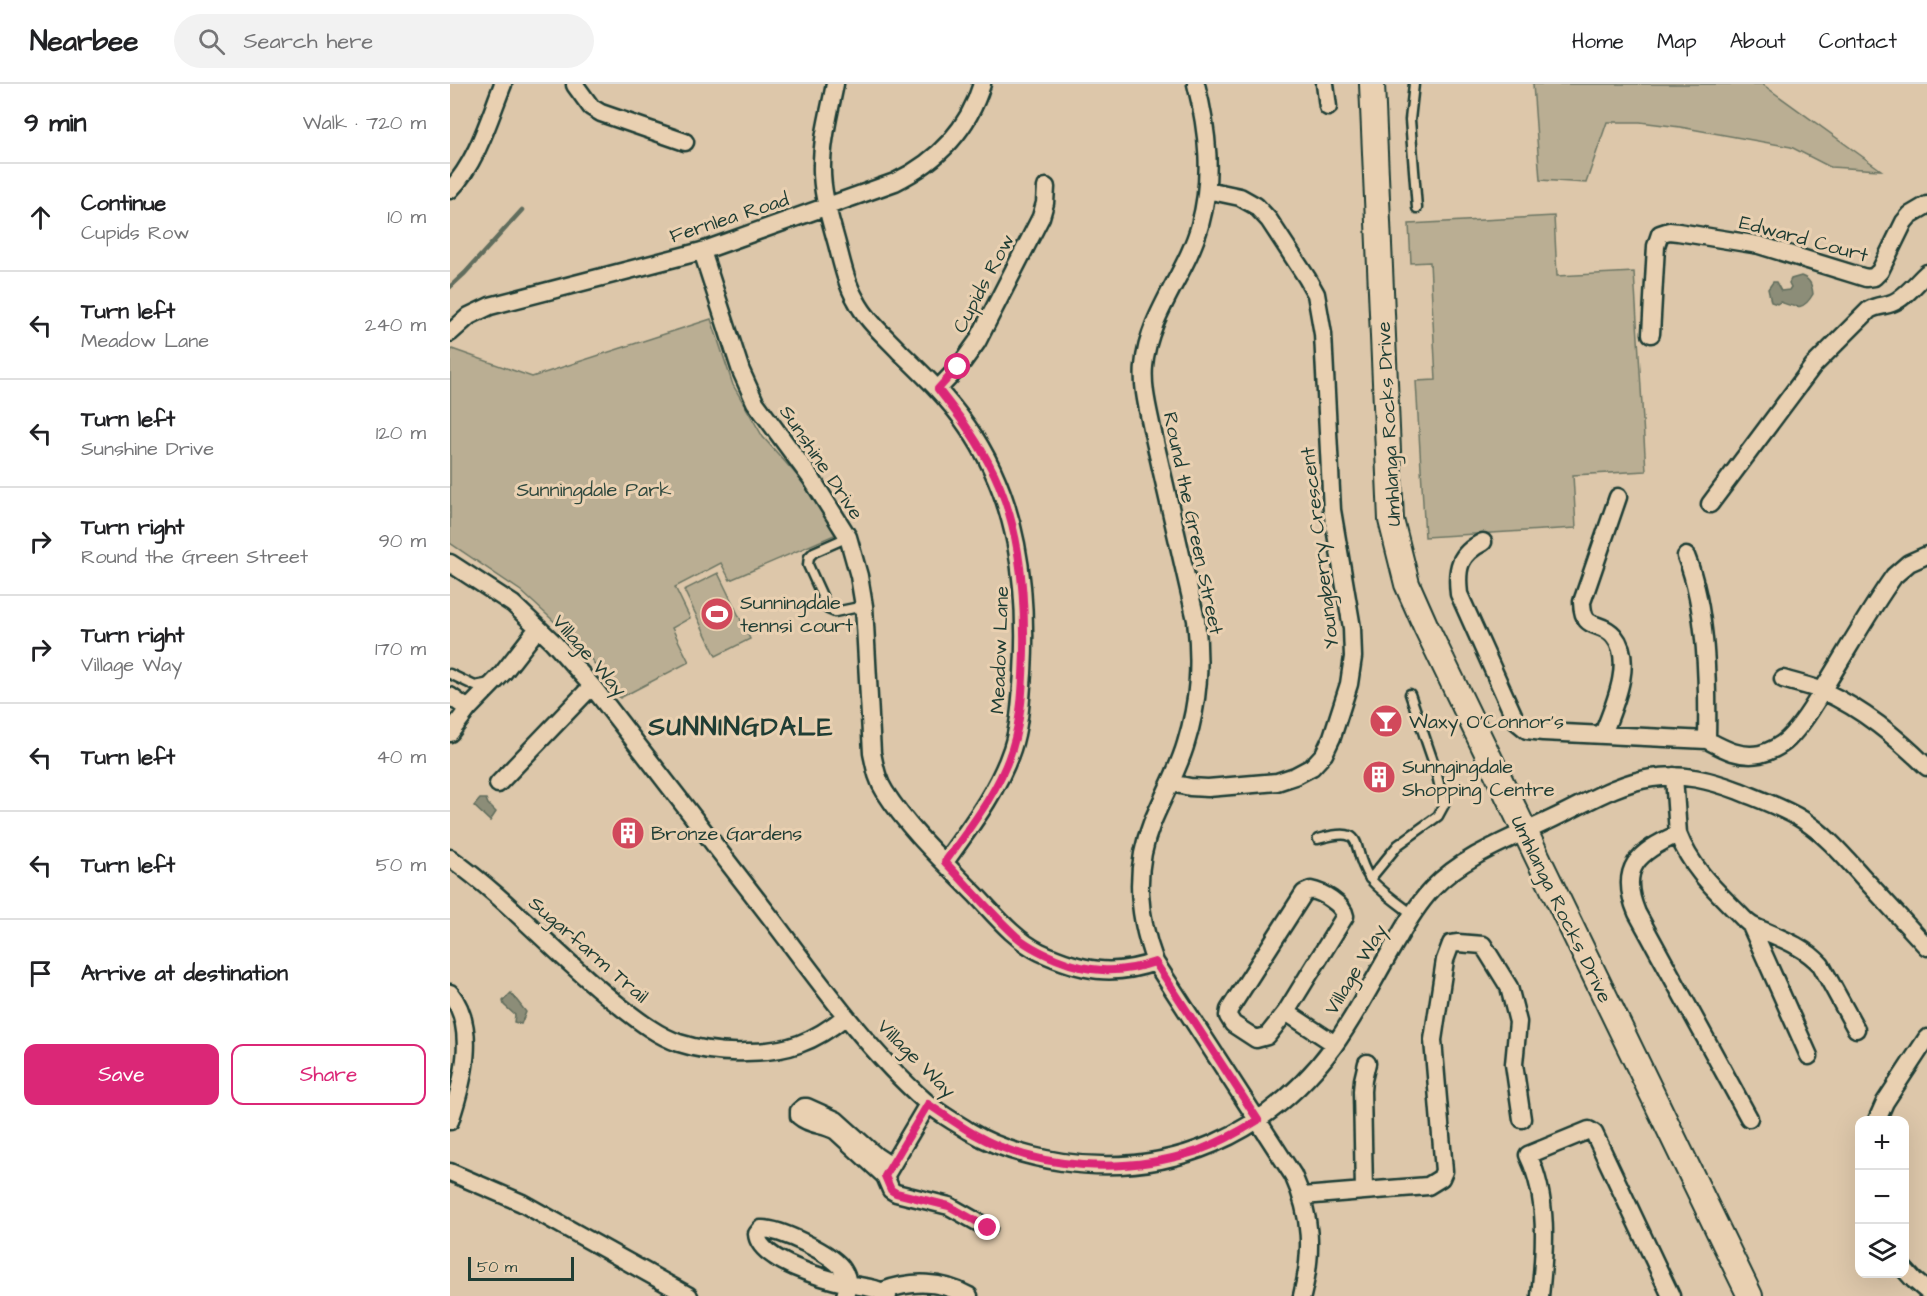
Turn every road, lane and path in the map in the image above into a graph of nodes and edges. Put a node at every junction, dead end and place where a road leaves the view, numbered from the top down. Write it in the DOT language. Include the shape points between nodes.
graph roads {
  1 [pos="503,84"];
  2 [pos="574,84"];
  3 [pos="835,84"];
  4 [pos="982,84"];
  5 [pos="1196,84"];
  6 [pos="1325,84"];
  7 [pos="1372,84"];
  8 [pos="1414,84"];
  9 [pos="1328,107"];
  10 [pos="685,142"];
  11 [pos="1046,187"];
  12 [pos="450,190"];
  13 [pos="1207,190"];
  14 [pos="1927,205"];
  15 [pos="827,207"];
  16 [pos="1417,208"];
  17 [pos="702,251"];
  18 [pos="1927,273"];
  19 [pos="1874,277"];
  20 [pos="1878,305"];
  21 [pos="450,333"];
  22 [pos="1651,334"];
  23 [pos="938,389"];
  24 [pos="1618,497"];
  25 [pos="1710,504"];
  26 [pos="848,537"];
  27 [pos="1483,542"];
  28 [pos="1927,555"];
  29 [pos="1686,556"];
  30 [pos="450,563"];
  31 [pos="864,606"];
  32 [pos="538,628"];
  33 [pos="450,674"];
  34 [pos="1783,679"];
  35 [pos="494,683"];
  36 [pos="592,686"];
  37 [pos="1822,691"];
  38 [pos="1410,694"];
  39 [pos="450,696"];
  40 [pos="468,709"];
  41 [pos="450,733"];
  42 [pos="1603,734"];
  43 [pos="1707,740"];
  44 [pos="1927,767"];
  45 [pos="1674,776"];
  46 [pos="1171,783"];
  47 [pos="498,784"];
  48 [pos="1525,832"];
  49 [pos="1678,834"];
  50 [pos="1318,839"];
  51 [pos="450,858"];
  52 [pos="945,862"];
  53 [pos="1370,879"];
  54 [pos="1412,914"];
  55 [pos="1751,926"];
  56 [pos="1927,947"];
  57 [pos="1155,962"];
  58 [pos="450,993"];
  59 [pos="1286,1012"];
  60 [pos="846,1016"];
  61 [pos="1856,1029"];
  62 [pos="1927,1038"];
  63 [pos="1335,1044"];
  64 [pos="1809,1056"];
  65 [pos="1367,1063"];
  66 [pos="455,1082"];
  67 [pos="928,1104"];
  68 [pos="1879,1116"];
  69 [pos="1749,1118"];
  70 [pos="1522,1119"];
  71 [pos="1258,1120"];
  72 [pos="450,1121"];
  73 [pos="888,1171"];
  74 [pos="450,1172"];
  75 [pos="1364,1191"];
  76 [pos="1302,1196"];
  77 [pos="988,1228"];
  78 [pos="1909,1274"];
  79 [pos="847,1290"];
  80 [pos="1927,1291"];
  81 [pos="886,1294"];
  82 [pos="689,1296"];
  83 [pos="969,1296"];
  84 [pos="1302,1296"];
  85 [pos="1540,1296"];
  86 [pos="1671,1296"];
  87 [pos="1750,1296"];
  1 -- 12 [label="street" via="467,167"];
  2 -- 10 [label="street" via="591,107 601,113"];
  3 -- 15 [label="street, Meadow Lane" via="822,162"];
  4 -- 15 [label="street, Fernlea Road" via="968,119 936,157 896,182"];
  5 -- 13 [label="street, Round the Green Street" via="1209,148"];
  6 -- 9 [label="street"];
  7 -- 48 [label="main road, Umhlanga Rocks Drive" via="1391,520 1407,584"];
  8 -- 16 [label="lane" via="1410,120"];
  11 -- 23 [label="street, Cupids Row" via="1041,217 977,342"];
  13 -- 46 [label="street, Round the Green Street" via="1193,245 1149,339 1144,366 1146,398 1190,586 1199,650 1200,677 1194,714"];
  13 -- 46 [label="street, Youngberry Crescent" via="1240,197 1256,206 1316,294 1323,334 1332,510 1352,628 1353,657 1332,737 1312,767 1278,782 1208,788"];
  14 -- 19 [label="street, Edward Court" via="1904,222"];
  15 -- 17 [label="street, Fernlea Road"];
  15 -- 23 [label="street, Meadow Lane" via="856,301 867,318"];
  17 -- 21 [label="street, Fernlea Road" via="490,306 469,316"];
  17 -- 26 [label="street, Sunshine Drive" via="755,402 811,478"];
  18 -- 20 [label="street" via="1897,300"];
  19 -- 20 [label="street"];
  19 -- 22 [label="street, Edward Court" via="1866,278 1759,245 1663,232 1656,246"];
  20 -- 25 [label="street" via="1813,366"];
  23 -- 52 [label="street, Meadow Lane" via="967,426 1005,501 1022,569 1024,620 1021,708 1012,749 996,786"];
  24 -- 42 [label="street" via="1582,602 1582,615 1587,622 1613,634 1620,646 1623,670"];
  26 -- 31 [label="street, Sunshine Drive"];
  26 -- 31 [label="lane" via="814,552 808,557 808,565 828,609 835,612"];
  27 -- 42 [label="street" via="1469,549 1457,578 1460,594 1516,721 1527,730"];
  28 -- 37 [label="street" via="1894,576"];
  29 -- 43 [label="street" via="1694,576 1702,626"];
  30 -- 32 [label="street, Village Way" via="513,604"];
  31 -- 52 [label="street, Sunshine Drive" via="876,774 902,816"];
  32 -- 35 [label="street"];
  32 -- 36 [label="street, Village Way"];
  33 -- 35 [label="lane" via="475,686"];
  34 -- 37 [label="street"];
  35 -- 40 [label="street"];
  36 -- 47 [label="street"];
  36 -- 60 [label="street, Village Way"];
  37 -- 43 [label="street" via="1788,739 1774,749 1743,755"];
  37 -- 44 [label="street" via="1880,724"];
  38 -- 53 [label="lane" via="1444,806 1438,816 1398,845"];
  39 -- 40 [label="street"];
  40 -- 41 [label="street"];
  42 -- 43 [label="street"];
  45 -- 48 [label="street, Village Way" via="1651,778 1611,790"];
  45 -- 49 [label="street"];
  45 -- 56 [label="street, Village Way" via="1717,783 1800,818 1831,842"];
  46 -- 57 [label="street, Round the Green Street" via="1144,843 1140,867 1139,901"];
  48 -- 54 [label="street, Village Way" via="1455,869"];
  48 -- 87 [label="main road, Umhlanga Rocks Drive"];
  49 -- 55 [label="street" via="1705,880"];
  49 -- 69 [label="street" via="1652,847 1634,866 1629,880 1630,896"];
  50 -- 53 [label="lane" via="1344,833 1351,836"];
  51 -- 60 [label="street, Sugarfarm Trail" via="480,879 608,997 644,1024 678,1042 727,1053 774,1051 813,1039"];
  52 -- 57 [label="street, Sunshine Drive" via="1017,937 1038,952 1074,966 1111,972"];
  53 -- 54 [label="lane"];
  54 -- 63 [label="street, Village Way"];
  55 -- 61 [label="street" via="1780,936 1815,958"];
  55 -- 64 [label="street"];
  57 -- 71 [label="street, Round the Green Street"];
  58 -- 66 [label="street" via="465,1020 467,1041"];
  59 -- 59 [label="street" via="1262,1039 1233,1024 1228,1016 1304,893 1316,891 1341,907 1345,916"];
  59 -- 63 [label="street"];
  60 -- 67 [label="street, Village Way"];
  62 -- 68 [label="street"];
  63 -- 71 [label="street, Village Way" via="1309,1077"];
  65 -- 75 [label="street" via="1362,1091"];
  66 -- 72 [label="street"];
  67 -- 71 [label="street, Village Way" via="974,1134 1012,1151 1048,1160 1101,1165 1161,1160 1197,1151"];
  67 -- 73 [label="street"];
  70 -- 75 [label="street" via="1514,1064 1518,1022 1509,987 1483,945 1451,944 1433,1040 1442,1178 1428,1186"];
  71 -- 76 [label="street"];
  73 -- 73 [label="street" via="836,1131 802,1119 799,1111 807,1107 831,1117"];
  73 -- 77 [label="street" via="891,1190 896,1193 949,1206"];
  74 -- 82 [label="street" via="522,1203"];
  75 -- 76 [label="street"];
  76 -- 84 [label="street" via="1308,1218 1309,1269"];
  78 -- 80 [label="street"];
  79 -- 79 [label="street" via="777,1257 764,1248 757,1234 761,1229 773,1230 836,1261 843,1269"];
  79 -- 81 [label="street"];
  81 -- 83 [label="street" via="911,1283 953,1289"];
  85 -- 86 [label="street" via="1540,1188 1528,1155 1587,1130 1594,1133"];
}
